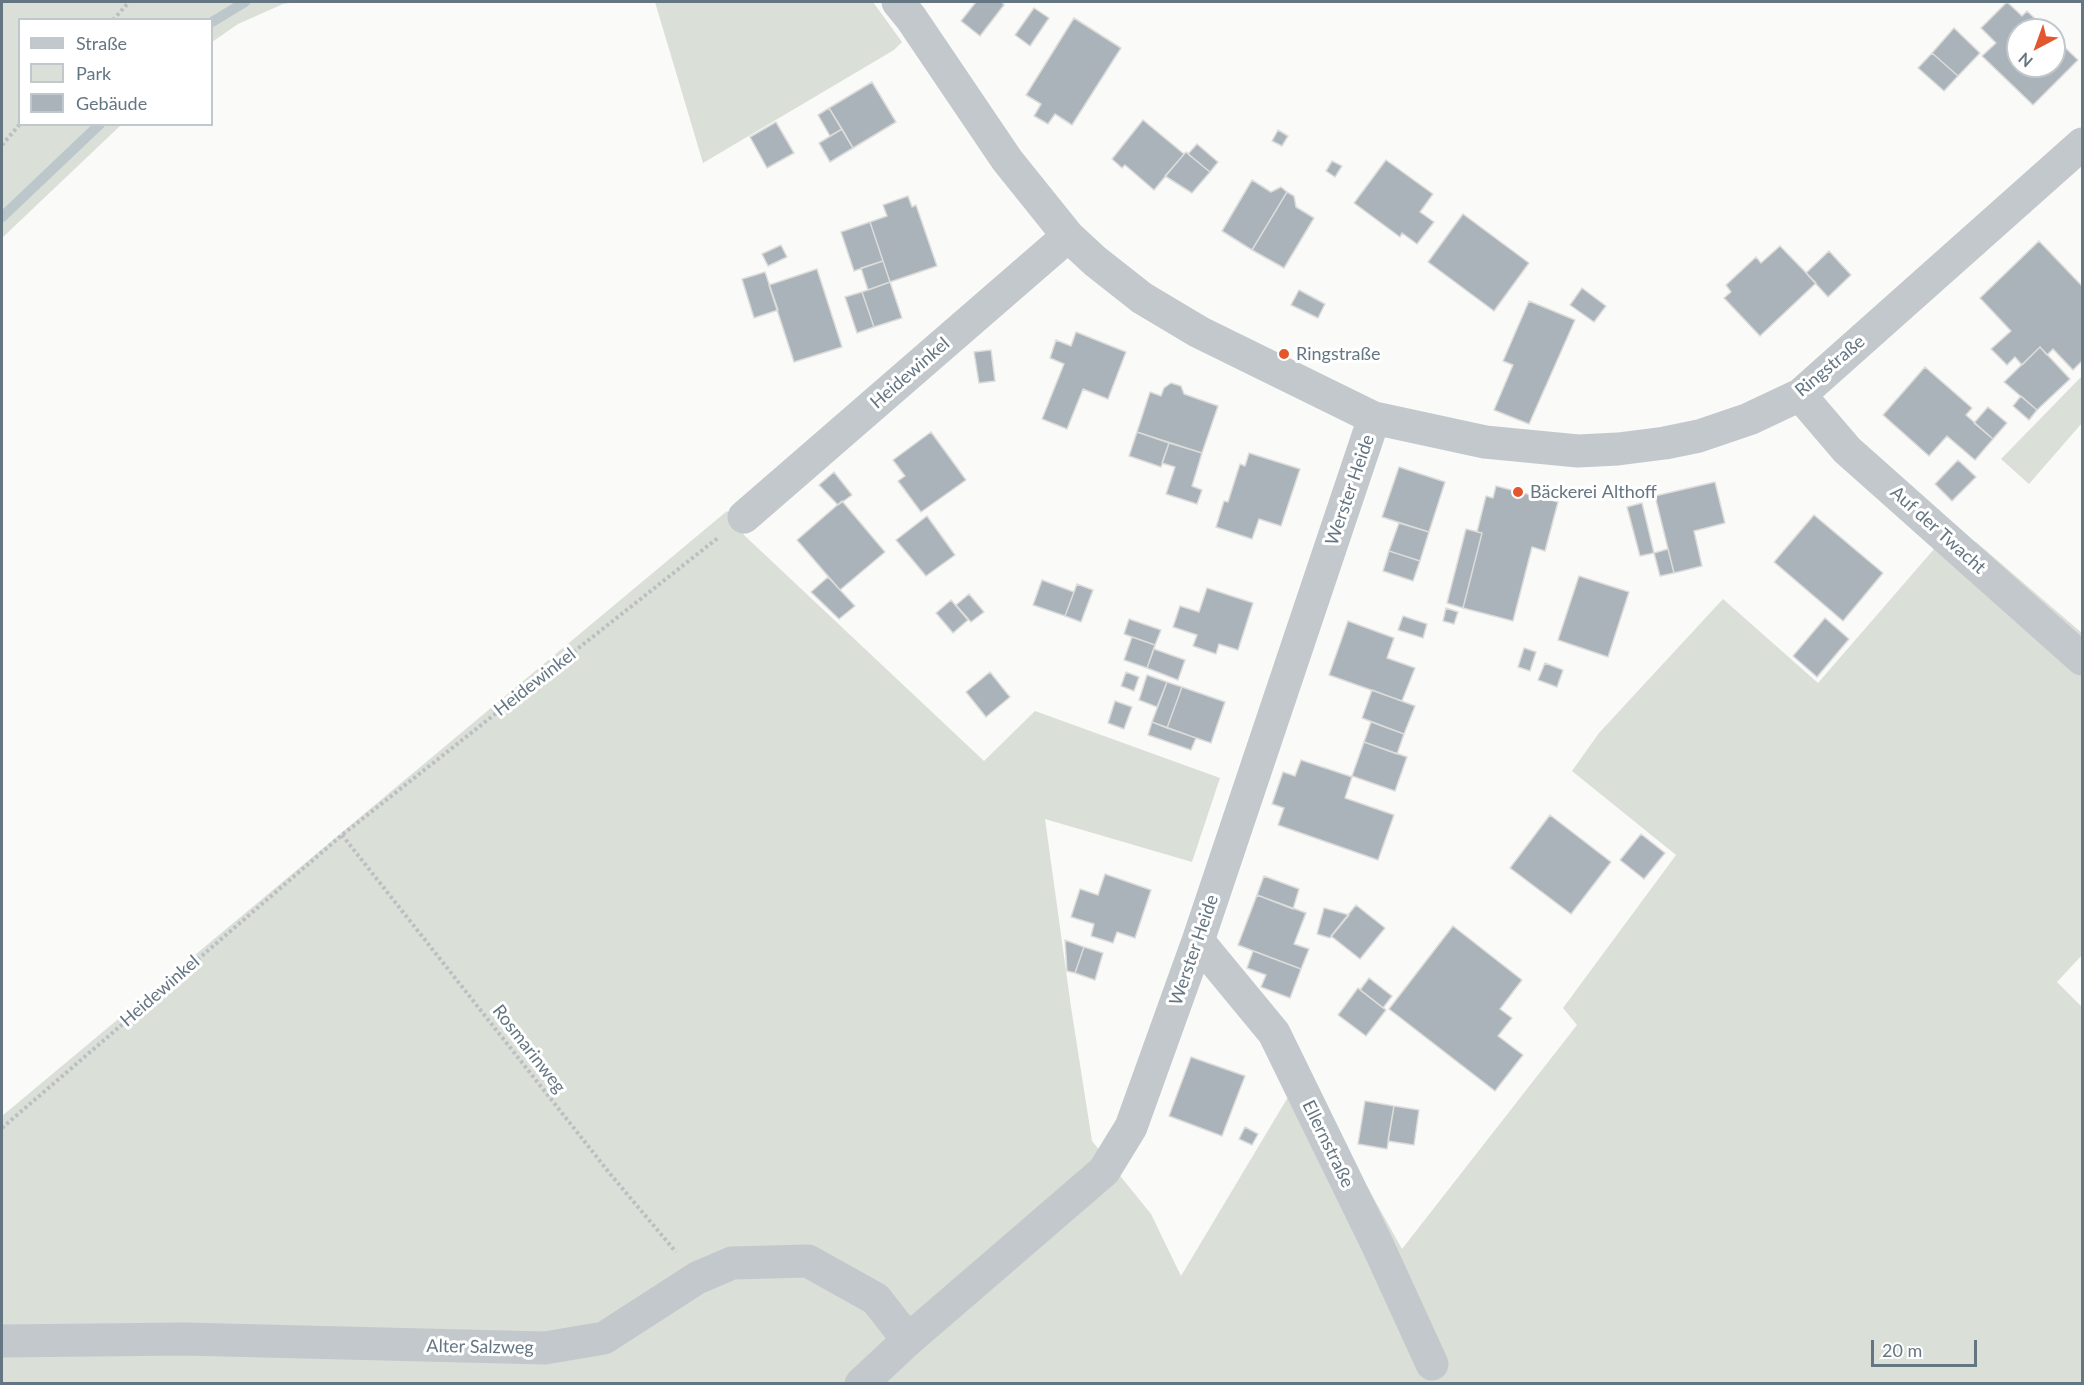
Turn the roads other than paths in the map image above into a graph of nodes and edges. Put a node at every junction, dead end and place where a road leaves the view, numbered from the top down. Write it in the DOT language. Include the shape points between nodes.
graph roads {
  1 [pos="898,2"];
  2 [pos="2082,144"];
  3 [pos="1068,236"];
  4 [pos="1800,394"];
  5 [pos="1374,418"];
  6 [pos="744,517"];
  7 [pos="2082,659"];
  8 [pos="1197,941"];
  9 [pos="908,1340"];
  10 [pos="2,1341"];
  11 [pos="1432,1364"];
  12 [pos="861,1383"];
  1 -- 3 [label="street, Ringstraße" via="1007,160"];
  2 -- 4 [label="street, Ringstraße"];
  3 -- 5 [label="street, Ringstraße" via="1142,298 1199,332"];
  3 -- 6 [label="street, Heidewinkel"];
  4 -- 5 [label="street, Ringstraße" via="1749,419 1699,436 1618,449 1578,451 1485,442"];
  4 -- 7 [label="street, Auf der Twacht" via="1847,450"];
  5 -- 8 [label="street, Werster Heide"];
  8 -- 9 [label="street, Werster Heide" via="1131,1127 1104,1171"];
  8 -- 11 [label="street, Ellernstraße" via="1274,1033"];
  9 -- 10 [label="street, Alter Salzweg" via="876,1299 808,1261 732,1263 697,1278 604,1338 545,1348 184,1339"];
  9 -- 12 [label="street, Werster Heide"];
}
